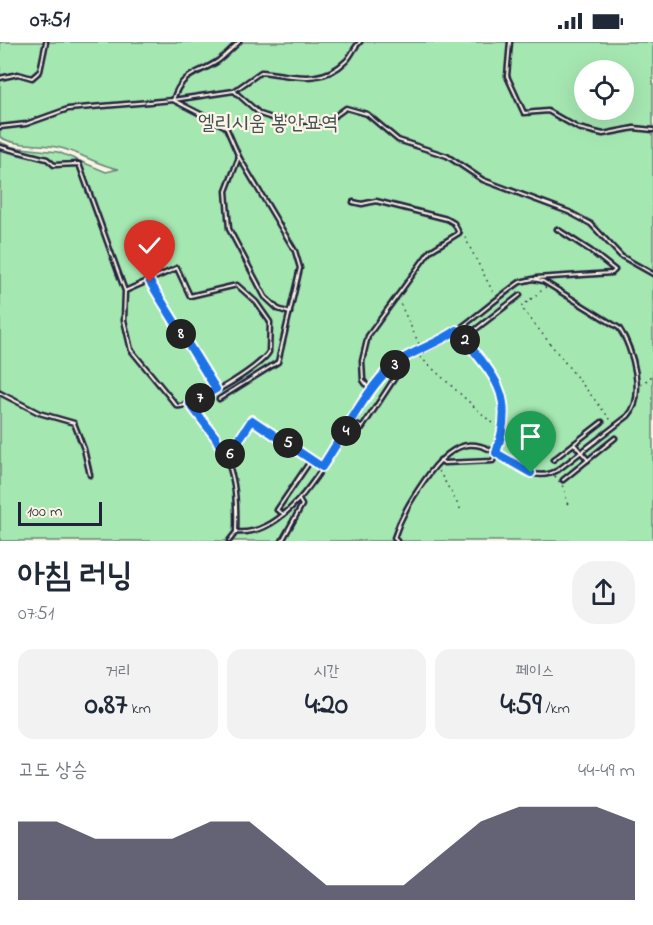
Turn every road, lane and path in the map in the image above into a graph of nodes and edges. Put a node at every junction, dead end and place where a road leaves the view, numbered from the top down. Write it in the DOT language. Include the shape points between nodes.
graph roads {
  1 [pos="46,42"];
  2 [pos="239,42"];
  3 [pos="360,42"];
  4 [pos="510,42"];
  5 [pos="0,78"];
  6 [pos="234,91"];
  7 [pos="173,100"];
  8 [pos="0,127"];
  9 [pos="653,130"];
  10 [pos="0,147"];
  11 [pos="239,157"];
  12 [pos="353,202"];
  13 [pos="557,229"];
  14 [pos="459,233"];
  15 [pos="653,274"];
  16 [pos="533,279"];
  17 [pos="150,282"];
  18 [pos="549,284"];
  19 [pos="126,291"];
  20 [pos="520,295"];
  21 [pos="397,296"];
  22 [pos="497,300"];
  23 [pos="503,308"];
  24 [pos="290,313"];
  25 [pos="457,330"];
  26 [pos="471,333"];
  27 [pos="422,350"];
  28 [pos="414,354"];
  29 [pos="399,373"];
  30 [pos="653,375"];
  31 [pos="638,387"];
  32 [pos="216,389"];
  33 [pos="370,390"];
  34 [pos="0,393"];
  35 [pos="219,399"];
  36 [pos="190,404"];
  37 [pos="352,422"];
  38 [pos="602,422"];
  39 [pos="493,424"];
  40 [pos="615,425"];
  41 [pos="615,438"];
  42 [pos="574,443"];
  43 [pos="581,452"];
  44 [pos="496,453"];
  45 [pos="226,459"];
  46 [pos="439,459"];
  47 [pos="553,460"];
  48 [pos="588,460"];
  49 [pos="309,463"];
  50 [pos="435,465"];
  51 [pos="322,467"];
  52 [pos="553,473"];
  53 [pos="90,475"];
  54 [pos="563,480"];
  55 [pos="298,500"];
  56 [pos="568,506"];
  57 [pos="462,512"];
  58 [pos="284,514"];
  59 [pos="236,532"];
  60 [pos="229,541"];
  61 [pos="282,541"];
  62 [pos="397,541"];
  1 -- 5 [label="lane" via="40,72 32,78 18,74"];
  2 -- 7 [label="lane" via="219,61 187,77 178,85"];
  3 -- 6 [label="lane" via="346,61 330,72 313,78 261,72"];
  4 -- 9 [label="lane" via="507,76 524,113 548,111 578,128 603,134 634,128"];
  6 -- 7 [label="lane"];
  6 -- 15 [label="lane" via="260,114 275,119 319,123 346,108 367,114 398,140 437,151 483,180 591,224 621,256"];
  7 -- 8 [label="lane" via="68,109 26,124"];
  7 -- 11 [label="lane" via="226,127"];
  10 -- 19 [label="lane" via="46,159 54,165 80,164"];
  11 -- 24 [label="lane" via="295,251 301,273"];
  11 -- 24 [label="lane" via="226,191 229,229 265,297 278,309"];
  12 -- 14 [label="lane" via="376,201 447,219"];
  13 -- 16 [label="lane" via="615,270"];
  14 -- 21 [label="lane" via="435,246"];
  14 -- 22 [label="path" via="463,232"];
  16 -- 18 [label="lane"];
  16 -- 22 [label="lane" via="520,282"];
  17 -- 19 [label="lane"];
  17 -- 32 [label="lane"];
  17 -- 32 [label="lane" via="177,268 190,296 237,285 270,322 266,358"];
  18 -- 31 [label="lane" via="619,328 626,339"];
  18 -- 40 [label="path" via="521,307"];
  19 -- 36 [label="lane" via="124,320 131,350 177,406"];
  20 -- 23 [label="lane"];
  21 -- 27 [label="path"];
  21 -- 33 [label="lane" via="365,344 362,373"];
  22 -- 23 [label="lane"];
  22 -- 25 [label="lane"];
  23 -- 26 [label="lane"];
  24 -- 35 [label="lane" via="276,365"];
  25 -- 27 [label="lane"];
  25 -- 44 [label="lane" via="495,379 501,393 505,418"];
  27 -- 28 [label="lane"];
  28 -- 33 [label="lane" via="386,372"];
  28 -- 39 [label="path"];
  29 -- 37 [label="lane" via="362,428"];
  30 -- 31 [label="path"];
  31 -- 40 [label="lane" via="636,406"];
  32 -- 36 [label="lane"];
  33 -- 37 [label="lane"];
  34 -- 53 [label="lane" via="23,407 74,423"];
  36 -- 45 [label="lane" via="216,438"];
  37 -- 51 [label="lane"];
  38 -- 42 [label="lane"];
  40 -- 43 [label="lane"];
  41 -- 48 [label="lane"];
  42 -- 43 [label="lane"];
  42 -- 47 [label="lane"];
  43 -- 48 [label="lane"];
  43 -- 52 [label="lane"];
  44 -- 46 [label="lane" via="467,445 448,451"];
  44 -- 46 [label="lane" via="493,460 444,463"];
  44 -- 52 [label="lane" via="531,473"];
  45 -- 51 [label="path" via="252,420"];
  45 -- 59 [label="lane" via="236,489"];
  46 -- 50 [label="lane"];
  48 -- 54 [label="lane"];
  49 -- 58 [label="lane" via="277,510"];
  50 -- 57 [label="path"];
  50 -- 62 [label="lane" via="400,518 394,538"];
  51 -- 55 [label="lane"];
  52 -- 56 [label="path" via="564,488"];
  55 -- 58 [label="lane"];
  55 -- 61 [label="lane" via="302,505"];
  58 -- 59 [label="lane" via="249,532"];
  59 -- 60 [label="lane"];
}
